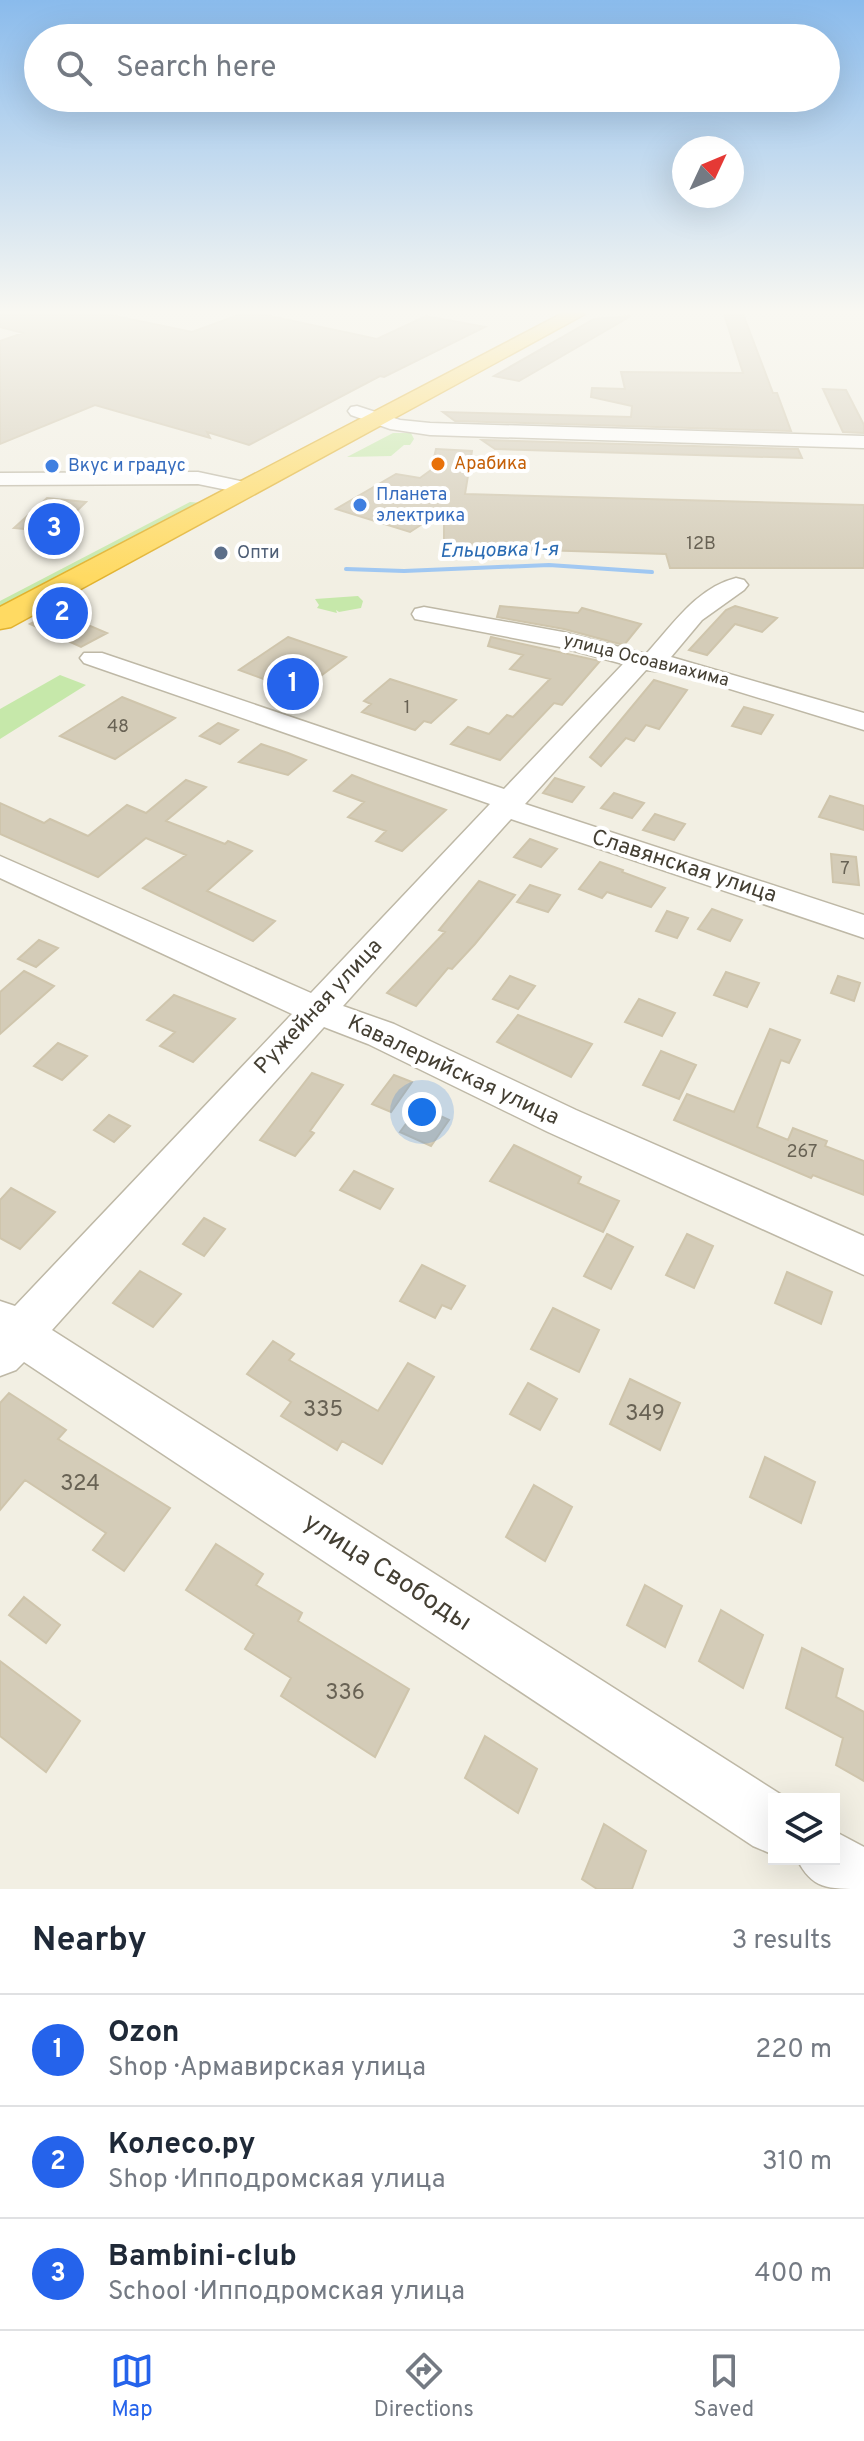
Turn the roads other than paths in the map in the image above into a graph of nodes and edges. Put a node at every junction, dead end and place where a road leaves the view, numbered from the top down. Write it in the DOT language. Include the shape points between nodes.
graph roads {
  1 [pos="395,402"];
  2 [pos="398,402"];
  3 [pos="372,415"];
  4 [pos="864,442"];
  5 [pos="0,479"];
  6 [pos="220,492"];
  7 [pos="736,585"];
  8 [pos="0,596"];
  9 [pos="424,614"];
  10 [pos="0,620"];
  11 [pos="93,658"];
  12 [pos="646,662"];
  13 [pos="864,722"];
  14 [pos="507,804"];
  15 [pos="0,866"];
  16 [pos="864,927"];
  17 [pos="315,1010"];
  18 [pos="864,1256"];
  19 [pos="6,1337"];
  20 [pos="768,1821"];
  21 [pos="836,1865"];
  22 [pos="864,1883"];
  1 -- 3 [label="highway"];
  2 -- 3 [label="highway"];
  3 -- 4 [label="street" via="430,429"];
  3 -- 6 [label="highway"];
  3 -- 6 [label="highway" via="350,424 333,423"];
  5 -- 6 [label="street" via="198,478"];
  6 -- 8 [label="highway"];
  6 -- 10 [label="highway"];
  7 -- 12 [label="street, Ружейная улица" via="716,595 667,649"];
  9 -- 12 [label="street, улица Осоавиахима"];
  11 -- 14 [label="street, Славянская улица"];
  12 -- 13 [label="street, улица Осоавиахима" via="684,667"];
  12 -- 14 [label="street, Ружейная улица"];
  14 -- 16 [label="street, Славянская улица"];
  14 -- 17 [label="street, Ружейная улица"];
  15 -- 17 [label="street, Кавалерийская улица"];
  17 -- 18 [label="street, Кавалерийская улица" via="381,1034"];
  17 -- 19 [label="street, Ружейная улица"];
  19 -- 20 [label="street, улица Свободы"];
  21 -- 22 [label="street"];
}
